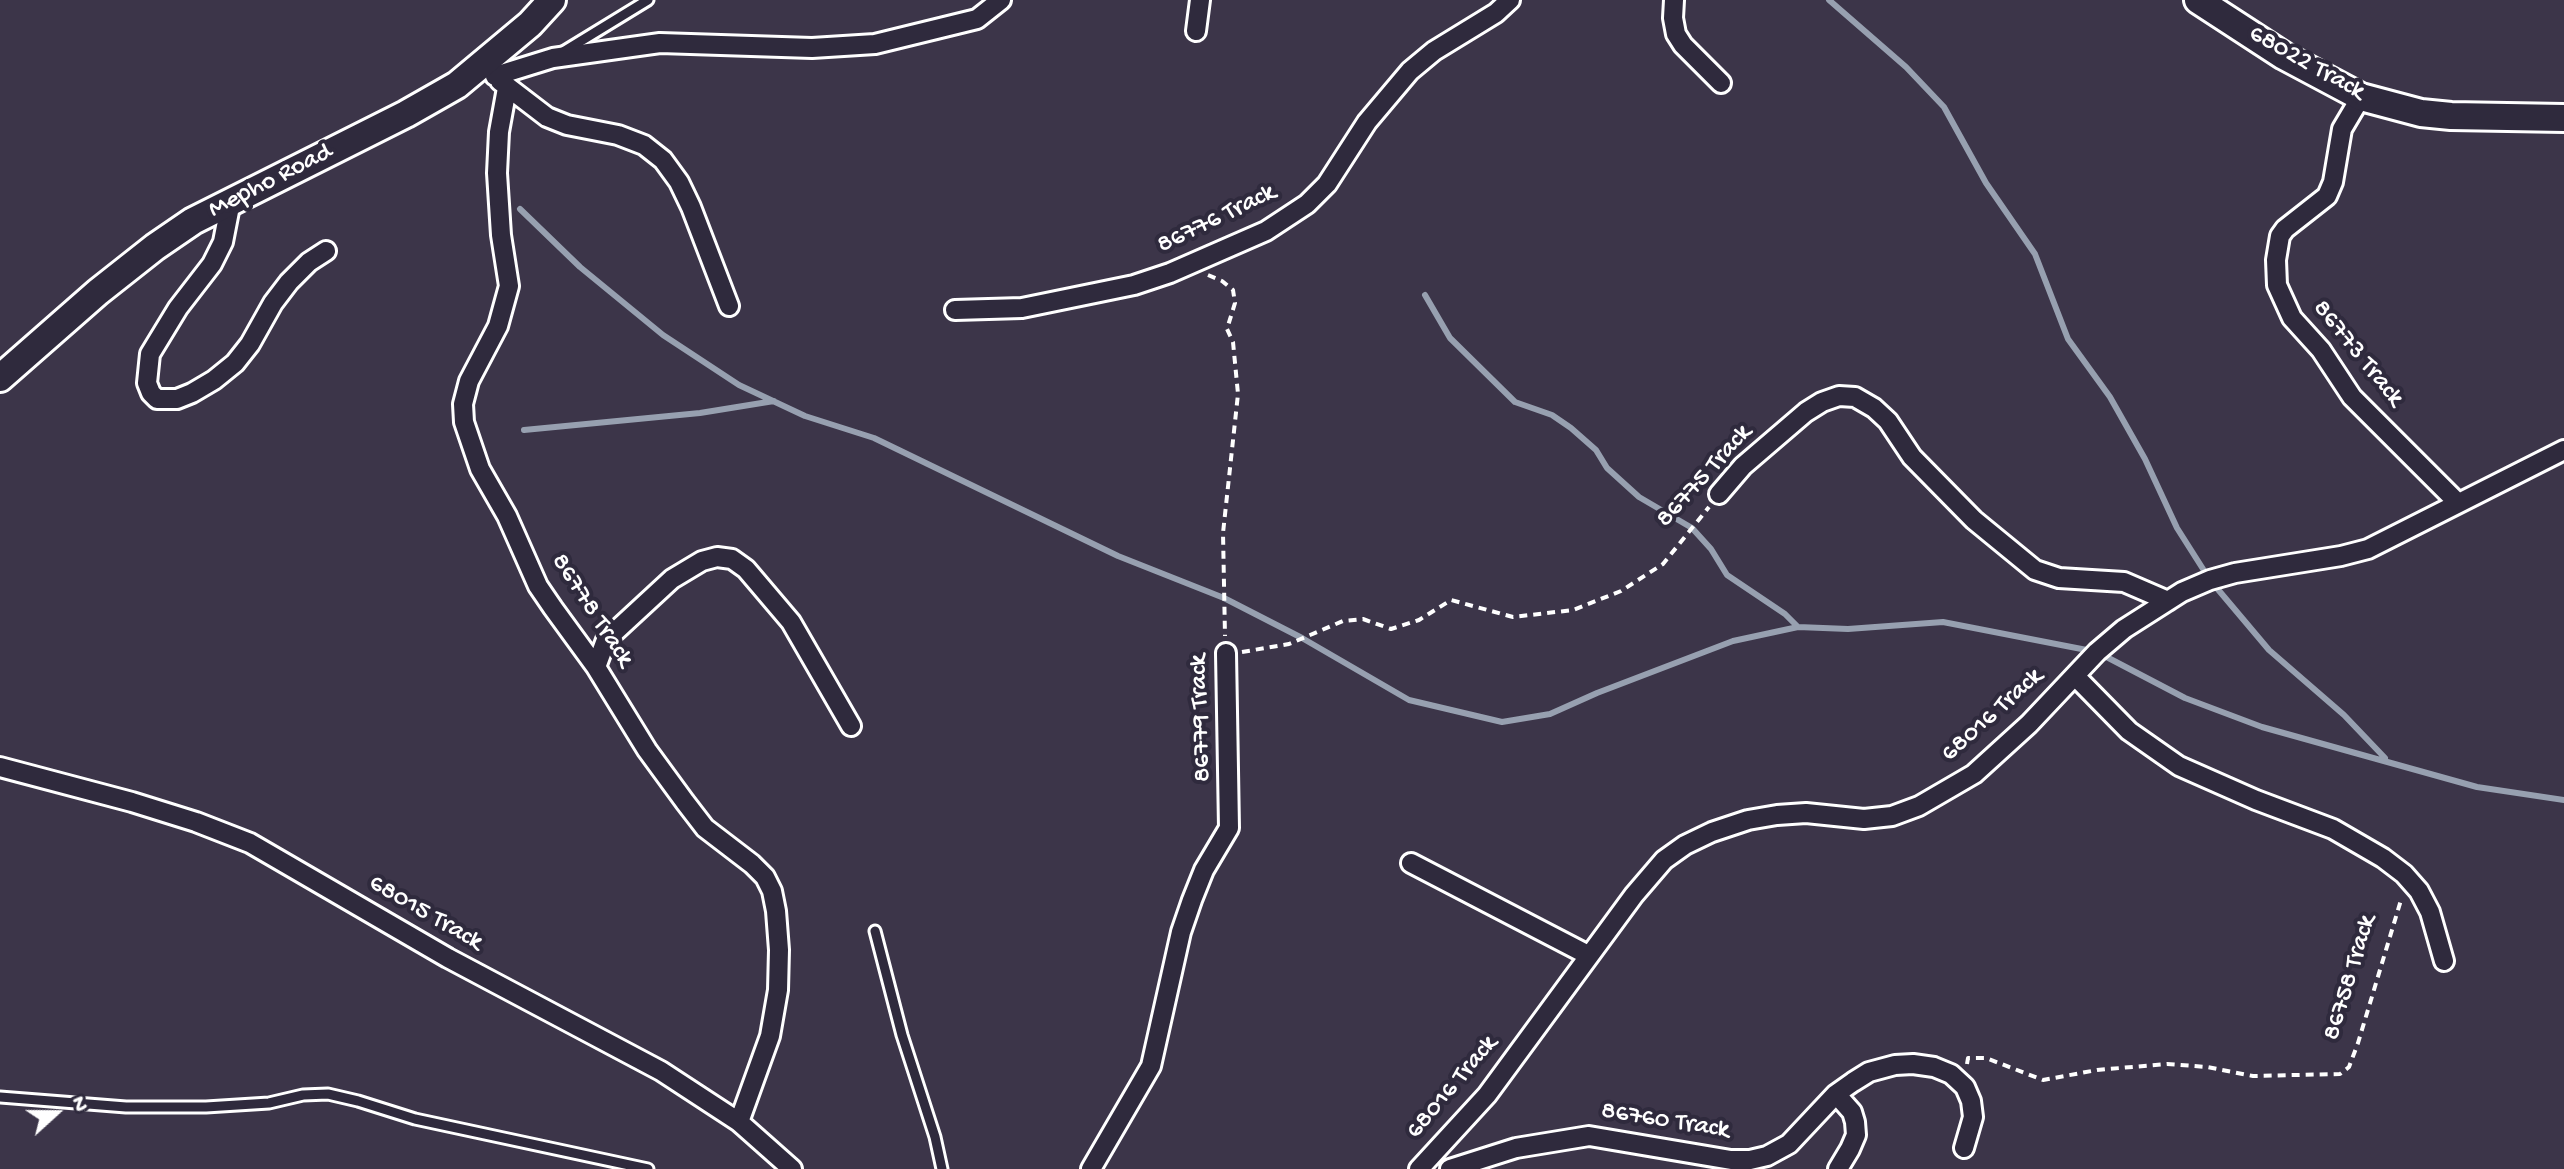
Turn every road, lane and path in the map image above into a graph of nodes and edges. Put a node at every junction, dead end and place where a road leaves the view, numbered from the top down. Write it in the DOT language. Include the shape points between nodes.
graph roads {
  1 [pos="552,0"];
  2 [pos="648,0"];
  3 [pos="1001,0"];
  4 [pos="1200,0"];
  5 [pos="1510,0"];
  6 [pos="1674,0"];
  7 [pos="2198,0"];
  8 [pos="1196,31"];
  9 [pos="553,58"];
  10 [pos="495,76"];
  11 [pos="1721,83"];
  12 [pos="2361,97"];
  13 [pos="2564,118"];
  14 [pos="231,201"];
  15 [pos="326,251"];
  16 [pos="1189,264"];
  17 [pos="729,306"];
  18 [pos="955,310"];
  19 [pos="0,378"];
  20 [pos="2564,450"];
  21 [pos="1719,494"];
  22 [pos="2458,503"];
  23 [pos="2168,601"];
  24 [pos="1226,653"];
  25 [pos="596,667"];
  26 [pos="2075,676"];
  27 [pos="851,726"];
  28 [pos="0,767"];
  29 [pos="1411,863"];
  30 [pos="2404,874"];
  31 [pos="875,931"];
  32 [pos="1588,955"];
  33 [pos="2444,961"];
  34 [pos="1965,1087"];
  35 [pos="1836,1094"];
  36 [pos="0,1097"];
  37 [pos="739,1122"];
  38 [pos="1964,1148"];
  39 [pos="648,1169"];
  40 [pos="792,1169"];
  41 [pos="942,1169"];
  42 [pos="1091,1169"];
  43 [pos="1419,1169"];
  44 [pos="1450,1169"];
  45 [pos="1838,1169"];
  1 -- 10 [label="street, Mepho Road"];
  2 -- 9 [label="lane"];
  3 -- 9 [label="street" via="977,19 875,44 812,48 660,43"];
  4 -- 8 [label="street"];
  5 -- 16 [label="street, 86776 Track" via="1410,71 1307,204 1266,231"];
  6 -- 11 [label="street" via="1676,34"];
  7 -- 12 [label="street, 68022 Track" via="2284,56"];
  9 -- 10 [label="street"];
  10 -- 14 [label="street, Mepho Road" via="457,85"];
  10 -- 17 [label="street" via="547,117 618,135 663,160 691,207"];
  10 -- 25 [label="street, 86778 Track" via="501,235 509,286 498,326 469,381 464,422 480,469 538,586"];
  12 -- 13 [label="street, 68022 Track" via="2421,113"];
  12 -- 22 [label="street, 86773 Track" via="2342,129 2327,196 2280,236 2277,285 2292,318 2352,397"];
  14 -- 15 [label="street" via="223,242 212,264 150,354 147,383 157,399 192,393 235,363 289,282"];
  14 -- 19 [label="street, Mepho Road" via="155,247"];
  16 -- 18 [label="street, 86776 Track" via="1151,280 1070,299 1022,308"];
  16 -- 24 [label="path, 86779 Track" via="1233,290 1235,303 1227,329 1238,394 1223,533"];
  20 -- 22 [label="street, 68016 Track"];
  21 -- 23 [label="street, 86775 Track" via="1806,412 1839,396 1855,397 1888,421 1912,457 1950,497 2035,570 2059,578 2124,582"];
  21 -- 24 [label="path, 86775 Track" via="1663,564 1621,591 1573,610 1513,617 1451,600 1419,620 1391,629 1363,619 1343,621 1289,644"];
  22 -- 23 [label="street, 68016 Track" via="2368,549 2235,573"];
  23 -- 26 [label="street, 68016 Track" via="2124,629"];
  24 -- 42 [label="street, 86779 Track" via="1229,828 1188,911 1151,1066"];
  25 -- 27 [label="street" via="606,640 672,579 702,561 732,559 791,622"];
  25 -- 37 [label="street, 86778 Track" via="705,828 752,864 772,891 778,990 770,1036"];
  26 -- 30 [label="street" via="2129,731 2179,766 2333,829"];
  26 -- 32 [label="street, 68016 Track" via="1974,774 1919,806 1864,819 1777,815 1748,820 1685,845 1664,860"];
  28 -- 37 [label="street, 68015 Track" via="170,814 250,843 448,958 661,1071"];
  29 -- 32 [label="street"];
  30 -- 33 [label="street" via="2430,912"];
  30 -- 34 [label="path, 86758 Track" via="2400,907 2358,1043 2349,1067 2340,1074 2253,1076 2167,1064 2043,1080 1986,1058 1968,1058"];
  31 -- 41 [label="lane"];
  32 -- 43 [label="street, 68016 Track" via="1487,1095"];
  34 -- 35 [label="street, 86760 Track" via="1934,1067 1895,1065 1869,1072"];
  34 -- 38 [label="street" via="1973,1117"];
  35 -- 44 [label="street, 86760 Track" via="1789,1144 1750,1160 1589,1136 1516,1148"];
  35 -- 45 [label="street" via="1855,1122 1856,1135"];
  36 -- 39 [label="lane" via="206,1107 328,1094 415,1119"];
  37 -- 40 [label="street, 68015 Track"];
}
